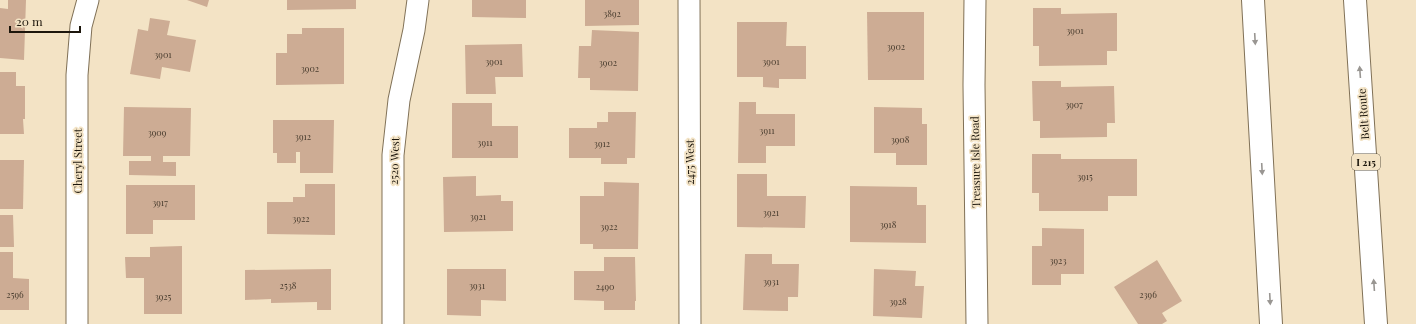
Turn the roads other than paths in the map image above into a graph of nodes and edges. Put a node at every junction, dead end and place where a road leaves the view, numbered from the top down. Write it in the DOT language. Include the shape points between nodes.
graph roads {
  1 [pos="88,0"];
  2 [pos="418,0"];
  3 [pos="689,0"];
  4 [pos="975,0"];
  5 [pos="1253,0"];
  6 [pos="1355,0"];
  7 [pos="77,324"];
  8 [pos="393,324"];
  9 [pos="690,324"];
  10 [pos="978,324"];
  11 [pos="1271,324"];
  12 [pos="1376,324"];
  1 -- 7 [label="street, Cheryl Street" via="81,26 77,75"];
  2 -- 8 [label="street, 2520 West" via="399,100 393,155"];
  3 -- 9 [label="street, 2475 West"];
  4 -- 10 [label="street, Treasure Isle Road"];
  5 -- 11 [label="highway, one-way"];
  12 -- 6 [label="highway, Belt Route / I 215, one-way"];
}
